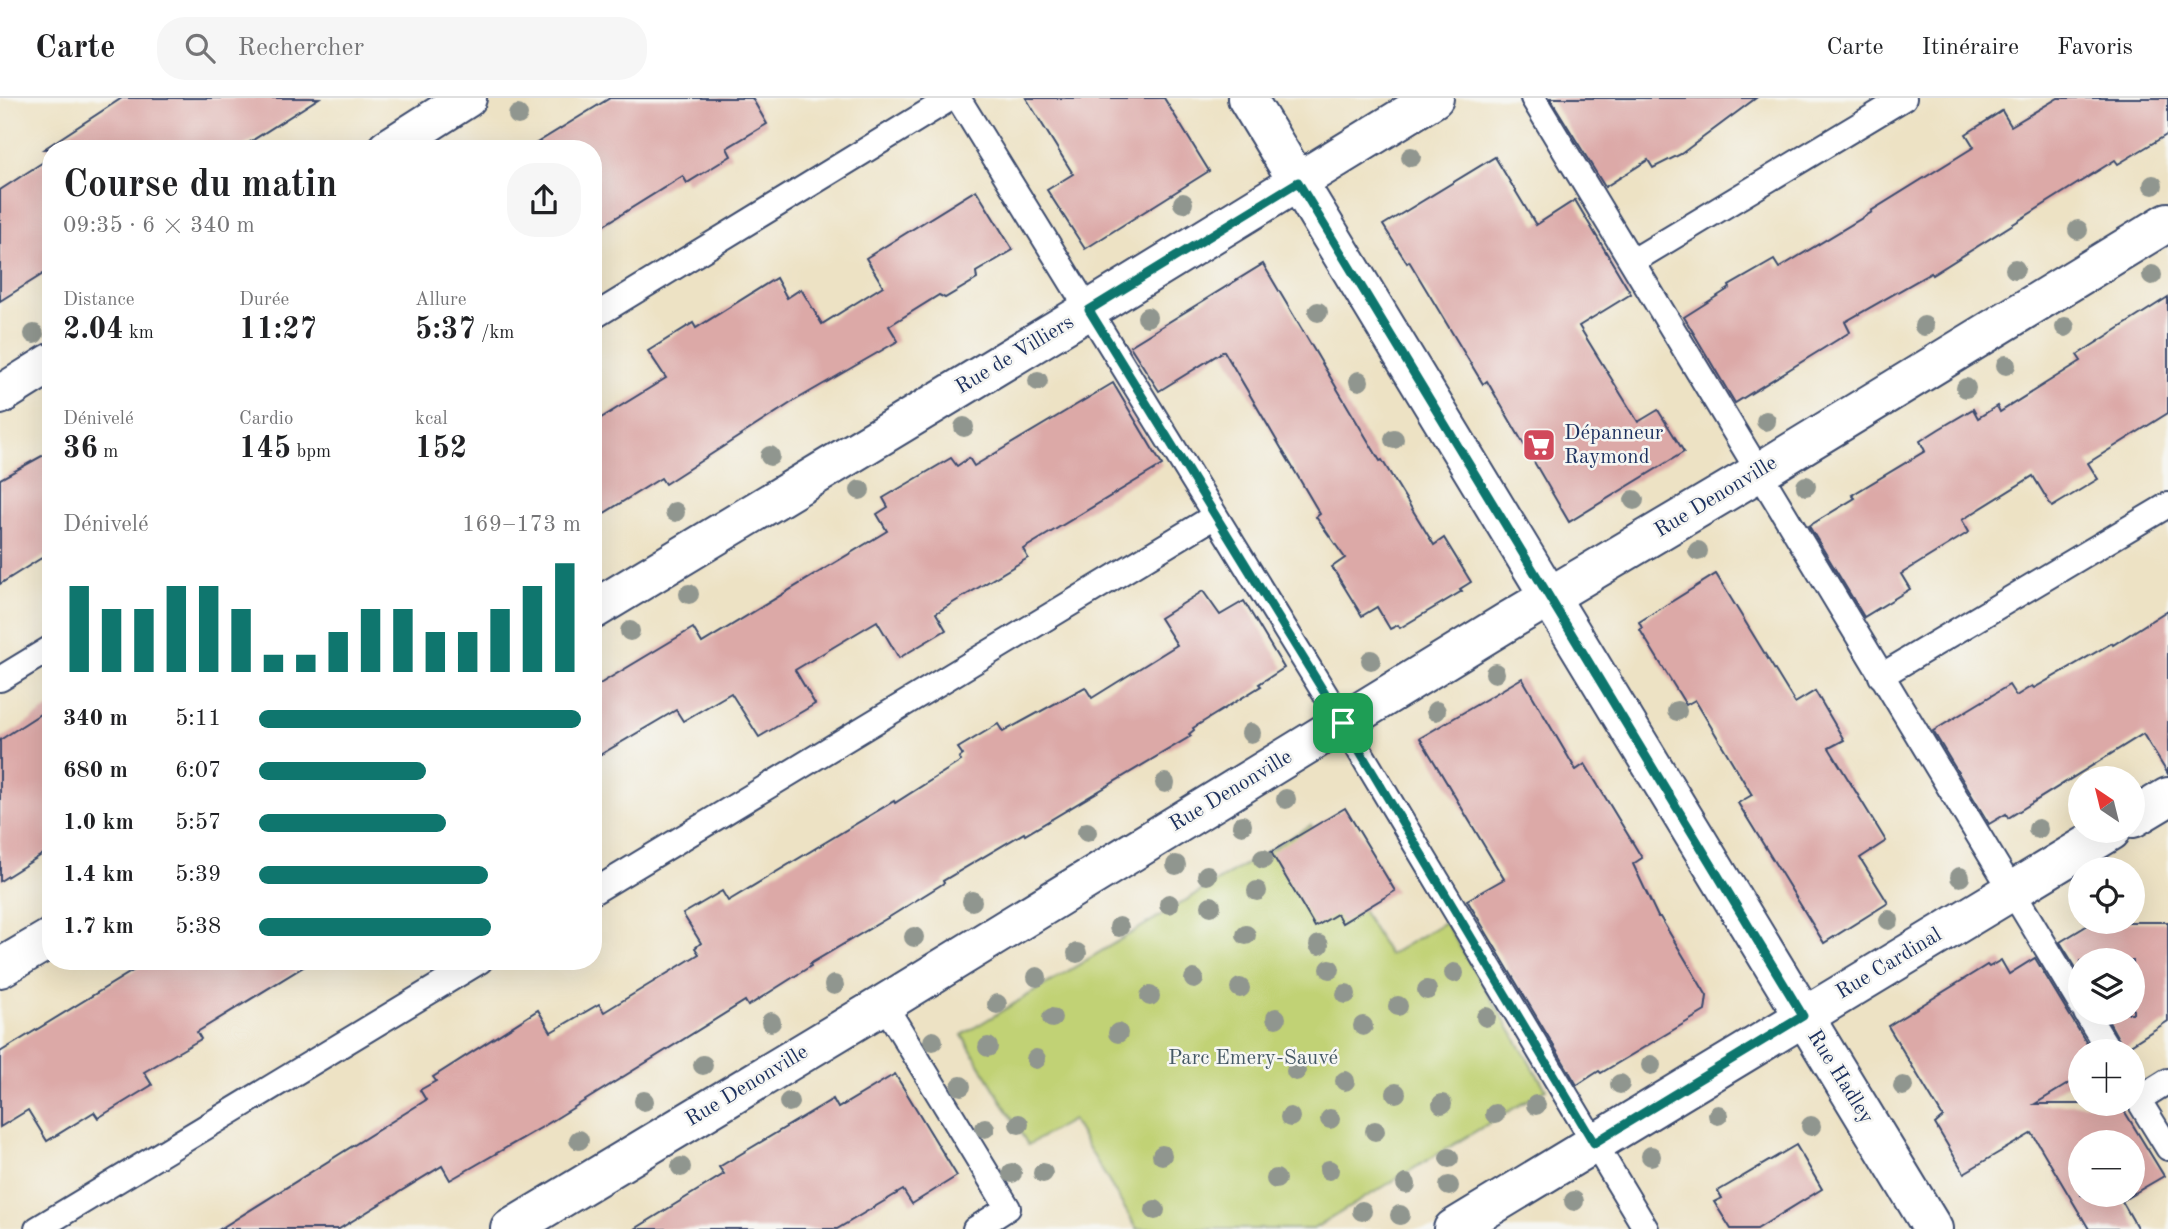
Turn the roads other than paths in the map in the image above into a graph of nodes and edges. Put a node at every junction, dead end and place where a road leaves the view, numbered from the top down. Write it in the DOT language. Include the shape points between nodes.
graph roads {
  1 [pos="467,98"];
  2 [pos="951,98"];
  3 [pos="958,98"];
  4 [pos="1247,98"];
  5 [pos="1434,98"];
  6 [pos="1533,98"];
  7 [pos="1904,98"];
  8 [pos="401,140"];
  9 [pos="1298,182"];
  10 [pos="2168,222"];
  11 [pos="1633,261"];
  12 [pos="1089,310"];
  13 [pos="602,311"];
  14 [pos="42,369"];
  15 [pos="0,395"];
  16 [pos="1759,472"];
  17 [pos="2168,505"];
  18 [pos="1215,516"];
  19 [pos="1550,596"];
  20 [pos="602,605"];
  21 [pos="42,654"];
  22 [pos="1881,676"];
  23 [pos="0,680"];
  24 [pos="1343,723"];
  25 [pos="2168,797"];
  26 [pos="2146,810"];
  27 [pos="2090,844"];
  28 [pos="602,887"];
  29 [pos="2013,891"];
  30 [pos="42,942"];
  31 [pos="0,968"];
  32 [pos="465,970"];
  33 [pos="2068,983"];
  34 [pos="884,1004"];
  35 [pos="1803,1016"];
  36 [pos="2168,1082"];
  37 [pos="2145,1091"];
  38 [pos="2145,1110"];
  39 [pos="1594,1143"];
  40 [pos="2168,1149"];
  41 [pos="37,1229"];
  42 [pos="510,1229"];
  43 [pos="975,1229"];
  44 [pos="1452,1229"];
  45 [pos="1646,1229"];
  46 [pos="1933,1229"];
  1 -- 8 [label="street"];
  2 -- 13 [label="lane"];
  3 -- 12 [label="lane"];
  4 -- 9 [label="street, Rue Hadley"];
  5 -- 9 [label="street, Rue de Villiers"];
  6 -- 11 [label="lane"];
  7 -- 11 [label="lane"];
  9 -- 12 [label="street, Rue de Villiers"];
  9 -- 19 [label="street, Rue Hadley"];
  10 -- 16 [label="street, Rue Denonville"];
  11 -- 16 [label="lane"];
  12 -- 18 [label="lane"];
  12 -- 20 [label="street, Rue de Villiers"];
  14 -- 15 [label="street"];
  16 -- 19 [label="street, Rue Denonville"];
  16 -- 22 [label="lane"];
  17 -- 22 [label="lane"];
  18 -- 24 [label="lane"];
  18 -- 28 [label="lane"];
  19 -- 24 [label="street, Rue Denonville"];
  19 -- 35 [label="street, Rue Hadley"];
  21 -- 23 [label="lane"];
  22 -- 29 [label="lane"];
  24 -- 34 [label="street, Rue Denonville"];
  24 -- 39 [label="lane"];
  25 -- 26 [label="street"];
  27 -- 29 [label="street, Rue Cardinal"];
  29 -- 33 [label="lane"];
  29 -- 35 [label="street, Rue Cardinal"];
  30 -- 31 [label="street"];
  32 -- 41 [label="lane"];
  34 -- 42 [label="street, Rue Denonville"];
  34 -- 43 [label="lane" via="1008,1208"];
  35 -- 39 [label="street, Rue Cardinal"];
  35 -- 46 [label="street, Rue Hadley"];
  36 -- 37 [label="lane"];
  38 -- 40 [label="lane"];
  39 -- 44 [label="street, Rue Cardinal"];
  39 -- 45 [label="lane"];
}
